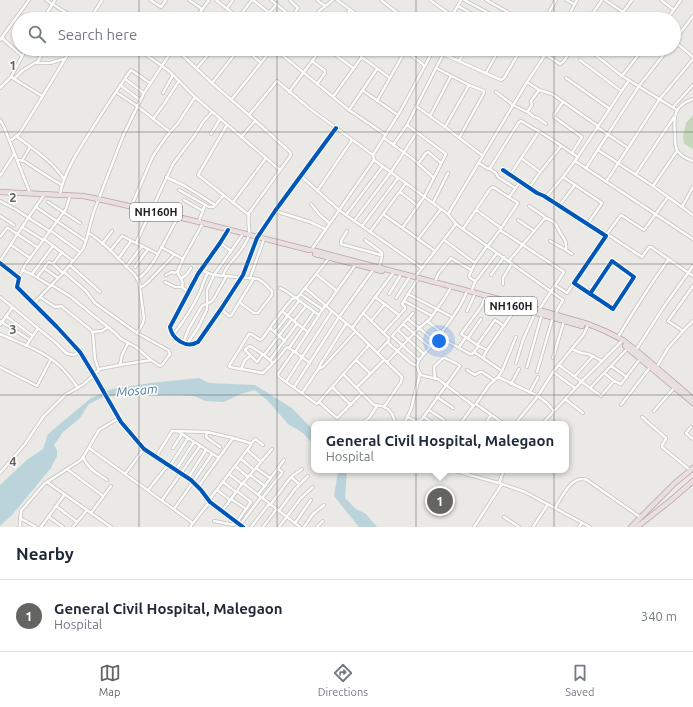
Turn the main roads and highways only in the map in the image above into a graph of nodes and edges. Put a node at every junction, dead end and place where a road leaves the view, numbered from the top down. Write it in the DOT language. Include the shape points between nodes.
graph roads {
  1 [pos="0,192"];
  2 [pos="356,263"];
  3 [pos="394,273"];
  4 [pos="416,279"];
  5 [pos="469,293"];
  6 [pos="554,316"];
  7 [pos="588,326"];
  8 [pos="653,366"];
  9 [pos="693,399"];
  10 [pos="693,403"];
  11 [pos="692,469"];
  12 [pos="693,481"];
  13 [pos="630,527"];
  14 [pos="637,527"];
  1 -- 2 [label="highway, NH160H" via="83,196 178,217"];
  2 -- 3 [label="highway, NH160H"];
  2 -- 3 [label="highway, NH160H"];
  3 -- 4 [label="highway, NH160H"];
  3 -- 4 [label="highway, NH160H"];
  4 -- 5 [label="highway, NH160H"];
  4 -- 5 [label="highway, NH160H"];
  5 -- 6 [label="highway, NH160H"];
  6 -- 7 [label="highway, NH160H"];
  6 -- 7 [label="highway, NH160H"];
  7 -- 8 [label="highway, NH160H" via="621,342"];
  7 -- 8 [label="highway, NH160H" via="623,340"];
  8 -- 9 [label="highway, NH160H"];
  8 -- 10 [label="highway, NH160H"];
  11 -- 13 [label="highway"];
  12 -- 14 [label="highway"];
}
